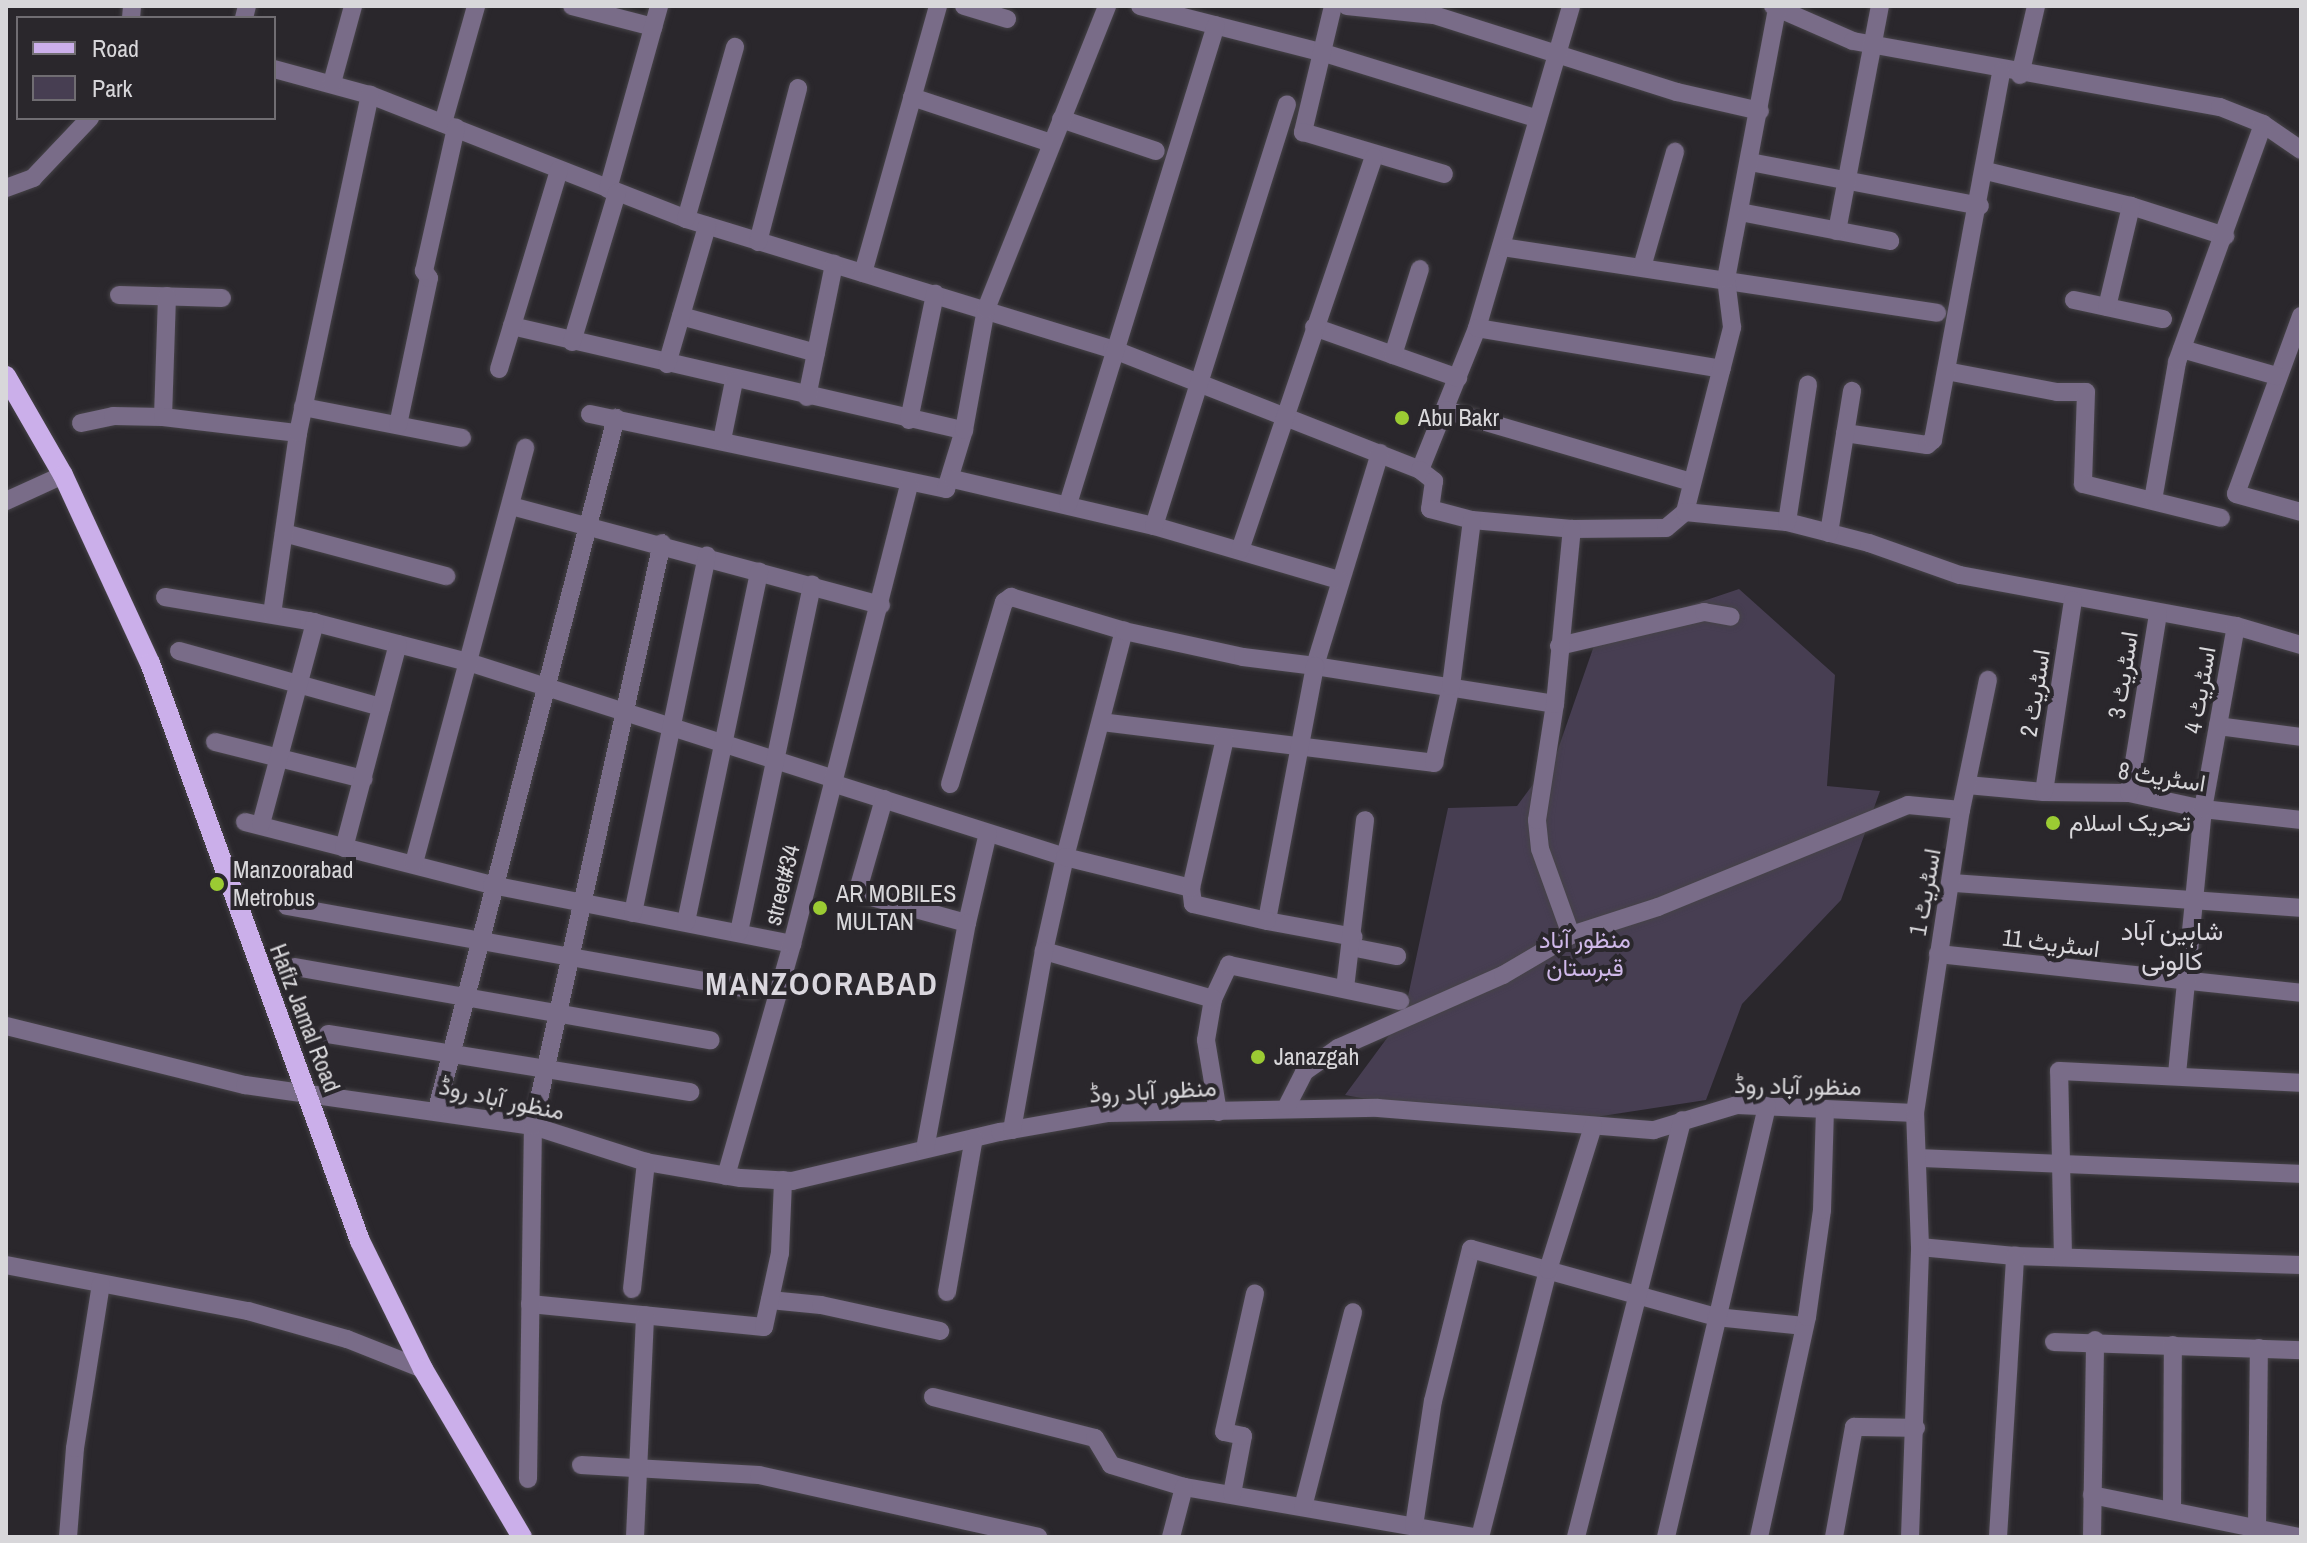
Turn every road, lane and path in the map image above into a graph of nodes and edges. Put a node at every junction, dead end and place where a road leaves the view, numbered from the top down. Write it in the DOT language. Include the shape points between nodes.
graph roads {
  1 [pos="353,6"];
  2 [pos="476,6"];
  3 [pos="572,6"];
  4 [pos="659,6"];
  5 [pos="938,6"];
  6 [pos="964,6"];
  7 [pos="1107,6"];
  8 [pos="1140,6"];
  9 [pos="1333,6"];
  10 [pos="1347,6"];
  11 [pos="1571,6"];
  12 [pos="1880,6"];
  13 [pos="2036,6"];
  14 [pos="1775,7"];
  15 [pos="1434,10"];
  16 [pos="1007,19"];
  17 [pos="1216,25"];
  18 [pos="653,27"];
  19 [pos="1871,44"];
  20 [pos="735,47"];
  21 [pos="1557,52"];
  22 [pos="1324,53"];
  23 [pos="276,69"];
  24 [pos="2010,73"];
  25 [pos="332,83"];
  26 [pos="798,88"];
  27 [pos="370,95"];
  28 [pos="912,97"];
  29 [pos="1287,104"];
  30 [pos="1760,111"];
  31 [pos="1535,118"];
  32 [pos="1061,119"];
  33 [pos="88,120"];
  34 [pos="2263,124"];
  35 [pos="450,126"];
  36 [pos="1051,143"];
  37 [pos="2300,146"];
  38 [pos="1156,151"];
  39 [pos="1675,152"];
  40 [pos="1374,157"];
  41 [pos="1750,162"];
  42 [pos="559,170"];
  43 [pos="1986,171"];
  44 [pos="1444,174"];
  45 [pos="1847,180"];
  46 [pos="6,188"];
  47 [pos="612,191"];
  48 [pos="1980,206"];
  49 [pos="2131,206"];
  50 [pos="1740,212"];
  51 [pos="686,219"];
  52 [pos="707,226"];
  53 [pos="1837,231"];
  54 [pos="2225,236"];
  55 [pos="1890,241"];
  56 [pos="758,242"];
  57 [pos="1502,247"];
  58 [pos="834,264"];
  59 [pos="1642,267"];
  60 [pos="1420,269"];
  61 [pos="863,273"];
  62 [pos="1726,279"];
  63 [pos="935,294"];
  64 [pos="119,295"];
  65 [pos="167,296"];
  66 [pos="222,298"];
  67 [pos="2074,300"];
  68 [pos="2107,307"];
  69 [pos="986,309"];
  70 [pos="1937,313"];
  71 [pos="681,316"];
  72 [pos="2301,316"];
  73 [pos="2163,319"];
  74 [pos="512,326"];
  75 [pos="1314,327"];
  76 [pos="1477,328"];
  77 [pos="572,342"];
  78 [pos="1112,349"];
  79 [pos="2182,349"];
  80 [pos="816,353"];
  81 [pos="1393,355"];
  82 [pos="667,364"];
  83 [pos="499,369"];
  84 [pos="1722,369"];
  85 [pos="1946,371"];
  86 [pos="6,376"];
  87 [pos="2277,376"];
  88 [pos="1458,378"];
  89 [pos="734,381"];
  90 [pos="1200,384"];
  91 [pos="1808,385"];
  92 [pos="1852,391"];
  93 [pos="807,397"];
  94 [pos="303,407"];
  95 [pos="1445,410"];
  96 [pos="590,414"];
  97 [pos="1284,416"];
  98 [pos="163,417"];
  99 [pos="616,418"];
  100 [pos="909,420"];
  101 [pos="81,423"];
  102 [pos="398,425"];
  103 [pos="964,430"];
  104 [pos="298,433"];
  105 [pos="1845,433"];
  106 [pos="462,438"];
  107 [pos="722,440"];
  108 [pos="525,448"];
  109 [pos="1380,453"];
  110 [pos="1420,470"];
  111 [pos="63,475"];
  112 [pos="953,479"];
  113 [pos="1692,482"];
  114 [pos="909,485"];
  115 [pos="2153,500"];
  116 [pos="6,501"];
  117 [pos="1068,504"];
  118 [pos="511,506"];
  119 [pos="1685,512"];
  120 [pos="2301,512"];
  121 [pos="2221,518"];
  122 [pos="1472,520"];
  123 [pos="1787,522"];
  124 [pos="1154,526"];
  125 [pos="587,527"];
  126 [pos="1572,529"];
  127 [pos="284,533"];
  128 [pos="1829,533"];
  129 [pos="662,543"];
  130 [pos="1240,550"];
  131 [pos="707,556"];
  132 [pos="759,572"];
  133 [pos="446,576"];
  134 [pos="1339,580"];
  135 [pos="812,585"];
  136 [pos="165,597"];
  137 [pos="2073,600"];
  138 [pos="881,605"];
  139 [pos="2158,613"];
  140 [pos="272,614"];
  141 [pos="1731,617"];
  142 [pos="315,622"];
  143 [pos="2236,626"];
  144 [pos="1124,631"];
  145 [pos="398,644"];
  146 [pos="2301,645"];
  147 [pos="1559,646"];
  148 [pos="179,651"];
  149 [pos="468,662"];
  150 [pos="1315,666"];
  151 [pos="1988,680"];
  152 [pos="297,685"];
  153 [pos="1451,686"];
  154 [pos="545,688"];
  155 [pos="1555,704"];
  156 [pos="381,707"];
  157 [pos="625,713"];
  158 [pos="1101,722"];
  159 [pos="2218,726"];
  160 [pos="671,727"];
  161 [pos="2301,737"];
  162 [pos="1225,738"];
  163 [pos="215,742"];
  164 [pos="721,744"];
  165 [pos="1296,749"];
  166 [pos="280,757"];
  167 [pos="773,760"];
  168 [pos="363,779"];
  169 [pos="833,781"];
  170 [pos="950,784"];
  171 [pos="1967,785"];
  172 [pos="2044,792"];
  173 [pos="2129,793"];
  174 [pos="884,799"];
  175 [pos="2203,809"];
  176 [pos="1961,810"];
  177 [pos="1365,820"];
  178 [pos="2301,820"];
  179 [pos="988,833"];
  180 [pos="344,848"];
  181 [pos="1065,857"];
  182 [pos="414,863"];
  183 [pos="1954,883"];
  184 [pos="492,885"];
  185 [pos="1191,888"];
  186 [pos="2192,897"];
  187 [pos="580,901"];
  188 [pos="287,906"];
  189 [pos="2301,908"];
  190 [pos="633,913"];
  191 [pos="1267,921"];
  192 [pos="686,922"];
  193 [pos="967,923"];
  194 [pos="739,932"];
  195 [pos="1571,935"];
  196 [pos="482,941"];
  197 [pos="1352,942"];
  198 [pos="792,944"];
  199 [pos="1044,951"];
  200 [pos="1938,954"];
  201 [pos="1397,956"];
  202 [pos="568,957"];
  203 [pos="295,967"];
  204 [pos="2182,983"];
  205 [pos="1345,988"];
  206 [pos="753,990"];
  207 [pos="2301,993"];
  208 [pos="468,998"];
  209 [pos="1213,999"];
  210 [pos="1400,1001"];
  211 [pos="556,1014"];
  212 [pos="6,1026"];
  213 [pos="328,1034"];
  214 [pos="711,1040"];
  215 [pos="455,1056"];
  216 [pos="543,1073"];
  217 [pos="2177,1074"];
  218 [pos="2301,1083"];
  219 [pos="690,1092"];
  220 [pos="309,1098"];
  221 [pos="1287,1106"];
  222 [pos="1767,1106"];
  223 [pos="437,1109"];
  224 [pos="1825,1109"];
  225 [pos="1218,1112"];
  226 [pos="1915,1113"];
  227 [pos="1682,1120"];
  228 [pos="533,1126"];
  229 [pos="1593,1126"];
  230 [pos="1012,1130"];
  231 [pos="974,1138"];
  232 [pos="925,1149"];
  233 [pos="1920,1158"];
  234 [pos="646,1162"];
  235 [pos="2060,1164"];
  236 [pos="2301,1174"];
  237 [pos="726,1176"];
  238 [pos="783,1180"];
  239 [pos="1920,1247"];
  240 [pos="2015,1256"];
  241 [pos="2063,1257"];
  242 [pos="6,1265"];
  243 [pos="2301,1265"];
  244 [pos="1548,1270"];
  245 [pos="101,1284"];
  246 [pos="632,1289"];
  247 [pos="947,1292"];
  248 [pos="1255,1293"];
  249 [pos="1638,1295"];
  250 [pos="770,1300"];
  251 [pos="530,1304"];
  252 [pos="1353,1312"];
  253 [pos="645,1315"];
  254 [pos="1716,1317"];
  255 [pos="1805,1326"];
  256 [pos="940,1331"];
  257 [pos="2095,1340"];
  258 [pos="2054,1342"];
  259 [pos="2173,1345"];
  260 [pos="2259,1348"];
  261 [pos="2301,1350"];
  262 [pos="423,1369"];
  263 [pos="933,1397"];
  264 [pos="1916,1428"];
  265 [pos="581,1465"];
  266 [pos="638,1468"];
  267 [pos="528,1479"];
  268 [pos="1184,1487"];
  269 [pos="1232,1494"];
  270 [pos="2092,1495"];
  271 [pos="1303,1507"];
  272 [pos="2172,1511"];
  273 [pos="1414,1526"];
  274 [pos="2257,1529"];
  275 [pos="68,1537"];
  276 [pos="522,1537"];
  277 [pos="635,1537"];
  278 [pos="1038,1537"];
  279 [pos="1171,1537"];
  280 [pos="1473,1537"];
  281 [pos="1480,1537"];
  282 [pos="1576,1537"];
  283 [pos="1666,1537"];
  284 [pos="1759,1537"];
  285 [pos="1834,1537"];
  286 [pos="1910,1537"];
  287 [pos="1998,1537"];
  288 [pos="2092,1537"];
  289 [pos="2298,1537"];
  1 -- 25 [label="street"];
  2 -- 35 [label="street"];
  3 -- 18 [label="street"];
  4 -- 18 [label="street"];
  5 -- 28 [label="street"];
  6 -- 16 [label="street"];
  7 -- 32 [label="street"];
  8 -- 17 [label="street"];
  9 -- 22 [label="street"];
  10 -- 15 [label="street"];
  11 -- 21 [label="street"];
  12 -- 19 [label="street"];
  13 -- 24 [label="street"];
  14 -- 19 [label="street"];
  14 -- 30 [label="street"];
  15 -- 21 [label="street"];
  17 -- 22 [label="street"];
  17 -- 78 [label="street"];
  18 -- 47 [label="street"];
  19 -- 24 [label="street"];
  19 -- 45 [label="street"];
  20 -- 51 [label="street"];
  21 -- 30 [label="street" via="1677,92"];
  21 -- 31 [label="street"];
  22 -- 31 [label="street"];
  22 -- 40 [label="street" via="1303,132"];
  23 -- 25 [label="street"];
  24 -- 34 [label="street" via="2141,89 2220,107"];
  24 -- 43 [label="street"];
  25 -- 27 [label="street"];
  26 -- 56 [label="street"];
  27 -- 35 [label="street"];
  27 -- 94 [label="street"];
  28 -- 36 [label="street"];
  28 -- 61 [label="street"];
  29 -- 90 [label="street"];
  30 -- 41 [label="street"];
  31 -- 57 [label="street"];
  32 -- 36 [label="street"];
  32 -- 38 [label="street"];
  33 -- 46 [label="street" via="33,178"];
  34 -- 37 [label="street"];
  34 -- 54 [label="street"];
  35 -- 42 [label="street"];
  35 -- 102 [label="street" via="424,271 429,278"];
  36 -- 69 [label="street"];
  39 -- 59 [label="street"];
  40 -- 44 [label="street"];
  40 -- 75 [label="street"];
  41 -- 45 [label="street"];
  41 -- 50 [label="street"];
  42 -- 47 [label="street"];
  42 -- 74 [label="street"];
  43 -- 48 [label="street"];
  43 -- 49 [label="street"];
  45 -- 48 [label="street"];
  45 -- 53 [label="street"];
  47 -- 51 [label="street"];
  47 -- 77 [label="street"];
  48 -- 85 [label="street"];
  49 -- 54 [label="street"];
  49 -- 68 [label="street"];
  50 -- 53 [label="street"];
  50 -- 62 [label="street"];
  51 -- 52 [label="street"];
  52 -- 56 [label="street"];
  52 -- 71 [label="street"];
  53 -- 55 [label="street"];
  54 -- 79 [label="street"];
  56 -- 58 [label="street"];
  57 -- 59 [label="street"];
  57 -- 76 [label="street"];
  58 -- 61 [label="street"];
  58 -- 80 [label="street"];
  59 -- 62 [label="street"];
  60 -- 81 [label="street"];
  61 -- 63 [label="street"];
  62 -- 70 [label="street"];
  62 -- 84 [label="street" via="1732,327"];
  63 -- 69 [label="street"];
  63 -- 100 [label="street"];
  64 -- 65 [label="street"];
  65 -- 66 [label="street"];
  65 -- 98 [label="street"];
  67 -- 68 [label="street"];
  68 -- 73 [label="street"];
  69 -- 78 [label="street"];
  69 -- 103 [label="street"];
  71 -- 80 [label="street"];
  71 -- 82 [label="street"];
  72 -- 87 [label="street"];
  74 -- 77 [label="street"];
  74 -- 83 [label="street"];
  75 -- 81 [label="street"];
  75 -- 97 [label="street"];
  76 -- 84 [label="street"];
  76 -- 88 [label="street"];
  77 -- 82 [label="street"];
  78 -- 90 [label="street"];
  78 -- 117 [label="street"];
  79 -- 87 [label="street"];
  79 -- 115 [label="street"];
  80 -- 93 [label="street"];
  81 -- 88 [label="street"];
  82 -- 89 [label="street"];
  84 -- 113 [label="street"];
  85 -- 105 [label="street" via="1931,444"];
  85 -- 115 [label="street" via="2057,392 2086,392 2083,484"];
  86 -- 111 [label="main road, Hafiz Jamal Road"];
  87 -- 120 [label="street" via="2236,494"];
  88 -- 95 [label="street"];
  89 -- 93 [label="street"];
  89 -- 107 [label="street"];
  90 -- 97 [label="street"];
  90 -- 124 [label="street"];
  91 -- 123 [label="street"];
  92 -- 105 [label="street"];
  93 -- 100 [label="street"];
  94 -- 102 [label="street"];
  94 -- 104 [label="street"];
  95 -- 110 [label="street"];
  95 -- 113 [label="street"];
  96 -- 99 [label="street"];
  97 -- 109 [label="street"];
  97 -- 130 [label="street"];
  98 -- 101 [label="street" via="113,416"];
  98 -- 104 [label="street"];
  99 -- 107 [label="street"];
  99 -- 125 [label="street"];
  100 -- 103 [label="street"];
  102 -- 106 [label="street"];
  103 -- 112 [label="street"];
  104 -- 127 [label="street"];
  105 -- 128 [label="street"];
  107 -- 114 [label="street"];
  108 -- 118 [label="street"];
  109 -- 110 [label="street"];
  109 -- 134 [label="street"];
  110 -- 122 [label="street" via="1434,481 1430,509"];
  111 -- 116 [label="street"];
  111 -- 220 [label="main road, Hafiz Jamal Road" via="150,663 246,939"];
  112 -- 114 [label="street" via="940,491"];
  112 -- 117 [label="street"];
  113 -- 119 [label="street"];
  114 -- 138 [label="street, street#34"];
  115 -- 121 [label="street"];
  117 -- 124 [label="street"];
  118 -- 125 [label="street"];
  118 -- 149 [label="street"];
  119 -- 123 [label="street"];
  119 -- 126 [label="street" via="1666,528"];
  122 -- 126 [label="street"];
  122 -- 153 [label="street"];
  123 -- 128 [label="street"];
  124 -- 130 [label="street"];
  125 -- 129 [label="street"];
  125 -- 154 [label="street"];
  126 -- 147 [label="street"];
  127 -- 133 [label="street"];
  127 -- 140 [label="street"];
  128 -- 137 [label="street" via="1960,575"];
  129 -- 131 [label="street"];
  129 -- 157 [label="street"];
  130 -- 134 [label="street"];
  131 -- 132 [label="street"];
  131 -- 160 [label="street"];
  132 -- 135 [label="street"];
  132 -- 164 [label="street"];
  134 -- 150 [label="street"];
  135 -- 138 [label="street"];
  135 -- 167 [label="street"];
  136 -- 140 [label="street"];
  137 -- 139 [label="street"];
  137 -- 172 [label="street, اسٹریٹ 2"];
  138 -- 169 [label="street, street#34"];
  139 -- 143 [label="street"];
  139 -- 173 [label="street, اسٹریٹ 3"];
  140 -- 142 [label="street"];
  141 -- 147 [label="street" via="1704,612"];
  142 -- 145 [label="street"];
  142 -- 152 [label="street"];
  143 -- 146 [label="street"];
  143 -- 159 [label="street, اسٹریٹ 4"];
  144 -- 150 [label="street" via="1243,657"];
  144 -- 158 [label="street"];
  144 -- 170 [label="street" via="1006,598"];
  145 -- 149 [label="street"];
  145 -- 156 [label="street"];
  147 -- 155 [label="street"];
  148 -- 152 [label="street"];
  149 -- 154 [label="street"];
  149 -- 182 [label="street"];
  150 -- 153 [label="street"];
  150 -- 165 [label="street"];
  151 -- 171 [label="street, اسٹریٹ 1"];
  152 -- 156 [label="street"];
  152 -- 166 [label="street"];
  153 -- 155 [label="street"];
  153 -- 165 [label="street" via="1434,763"];
  154 -- 157 [label="street"];
  154 -- 184 [label="street"];
  155 -- 195 [label="street" via="1537,820 1540,849"];
  156 -- 168 [label="street"];
  157 -- 160 [label="street"];
  157 -- 187 [label="street"];
  158 -- 162 [label="street"];
  158 -- 181 [label="street"];
  159 -- 161 [label="street"];
  159 -- 175 [label="street, اسٹریٹ 4"];
  160 -- 164 [label="street"];
  160 -- 190 [label="street"];
  162 -- 165 [label="street"];
  162 -- 185 [label="street"];
  163 -- 166 [label="street"];
  164 -- 167 [label="street"];
  164 -- 192 [label="street"];
  165 -- 191 [label="street"];
  166 -- 168 [label="street"];
  166 -- 180 [label="street" via="253,823"];
  167 -- 169 [label="street"];
  167 -- 194 [label="street"];
  168 -- 180 [label="street"];
  169 -- 174 [label="street"];
  169 -- 198 [label="street, street#34"];
  171 -- 172 [label="street, اسٹریٹ 8"];
  171 -- 176 [label="street, اسٹریٹ 1"];
  172 -- 173 [label="street, اسٹریٹ 8"];
  173 -- 175 [label="street, اسٹریٹ 8"];
  174 -- 179 [label="street"];
  174 -- 193 [label="street" via="857,893"];
  175 -- 178 [label="street, اسٹریٹ 8"];
  175 -- 186 [label="street, اسٹریٹ 4"];
  176 -- 183 [label="street, اسٹریٹ 1"];
  176 -- 195 [label="street" via="1908,805 1658,907"];
  177 -- 197 [label="street"];
  179 -- 181 [label="street"];
  179 -- 193 [label="street"];
  180 -- 182 [label="street"];
  181 -- 185 [label="street"];
  181 -- 199 [label="street"];
  182 -- 184 [label="street"];
  183 -- 186 [label="street"];
  183 -- 200 [label="street, اسٹریٹ 1"];
  184 -- 187 [label="street"];
  184 -- 196 [label="street"];
  185 -- 191 [label="street" via="1193,904"];
  186 -- 189 [label="street"];
  186 -- 204 [label="street, اسٹریٹ 4"];
  187 -- 190 [label="street"];
  187 -- 202 [label="street"];
  188 -- 196 [label="street"];
  190 -- 192 [label="street"];
  191 -- 197 [label="street"];
  192 -- 194 [label="street"];
  193 -- 232 [label="street"];
  194 -- 198 [label="street"];
  195 -- 221 [label="street" via="1503,975 1338,1048 1304,1072"];
  196 -- 202 [label="street"];
  196 -- 208 [label="street"];
  197 -- 201 [label="street"];
  197 -- 205 [label="street"];
  198 -- 237 [label="street, street#34"];
  199 -- 209 [label="street"];
  199 -- 230 [label="street"];
  200 -- 204 [label="street, اسٹریٹ 11"];
  200 -- 226 [label="street, اسٹریٹ 1"];
  202 -- 206 [label="street"];
  202 -- 211 [label="street"];
  203 -- 208 [label="street"];
  204 -- 207 [label="street, اسٹریٹ 11"];
  204 -- 217 [label="street, اسٹریٹ 4"];
  205 -- 209 [label="street" via="1227,965"];
  205 -- 210 [label="street"];
  208 -- 211 [label="street"];
  208 -- 215 [label="street"];
  209 -- 225 [label="street" via="1206,1040"];
  211 -- 214 [label="street"];
  211 -- 216 [label="street"];
  212 -- 220 [label="street, منظور آباد روڈ"];
  213 -- 215 [label="street"];
  215 -- 216 [label="street"];
  215 -- 223 [label="street"];
  216 -- 219 [label="street"];
  216 -- 228 [label="street"];
  217 -- 218 [label="street"];
  217 -- 235 [label="street" via="2059,1071"];
  220 -- 223 [label="street, منظور آباد روڈ"];
  220 -- 262 [label="main road, Hafiz Jamal Road" via="360,1241"];
  221 -- 225 [label="street, منظور آباد روڈ"];
  221 -- 229 [label="street, منظور آباد روڈ"];
  222 -- 224 [label="street, منظور آباد روڈ"];
  222 -- 227 [label="street, منظور آباد روڈ" via="1737,1105"];
  222 -- 254 [label="street"];
  223 -- 228 [label="street, منظور آباد روڈ"];
  224 -- 226 [label="street, منظور آباد روڈ"];
  224 -- 255 [label="street" via="1822,1210"];
  225 -- 230 [label="street, منظور آباد روڈ" via="1108,1113"];
  226 -- 233 [label="street, اسٹریٹ 1"];
  227 -- 229 [label="street, منظور آباد روڈ" via="1654,1130"];
  227 -- 249 [label="street"];
  228 -- 234 [label="street, منظور آباد روڈ"];
  228 -- 251 [label="street"];
  229 -- 244 [label="street"];
  230 -- 231 [label="street, منظور آباد روڈ"];
  231 -- 232 [label="street, منظور آباد روڈ"];
  231 -- 247 [label="street"];
  232 -- 238 [label="street, منظور آباد روڈ"];
  233 -- 235 [label="street"];
  233 -- 239 [label="street, اسٹریٹ 1"];
  234 -- 237 [label="street, منظور آباد روڈ"];
  234 -- 246 [label="street"];
  235 -- 236 [label="street"];
  235 -- 241 [label="street"];
  237 -- 238 [label="street, منظور آباد روڈ"];
  238 -- 250 [label="street" via="780,1253"];
  239 -- 240 [label="street"];
  239 -- 264 [label="street, اسٹریٹ 1"];
  240 -- 241 [label="street"];
  240 -- 287 [label="street"];
  241 -- 243 [label="street"];
  242 -- 245 [label="street"];
  244 -- 249 [label="street"];
  244 -- 273 [label="street" via="1471,1249 1433,1401"];
  244 -- 281 [label="street"];
  245 -- 262 [label="street" via="248,1311 347,1339"];
  245 -- 275 [label="street" via="75,1448"];
  248 -- 269 [label="street" via="1224,1432 1243,1436"];
  249 -- 254 [label="street"];
  249 -- 282 [label="street"];
  250 -- 253 [label="street" via="764,1327"];
  250 -- 256 [label="street" via="821,1305"];
  251 -- 253 [label="street"];
  251 -- 267 [label="street"];
  252 -- 271 [label="street"];
  253 -- 266 [label="street"];
  254 -- 255 [label="street"];
  254 -- 283 [label="street"];
  255 -- 284 [label="street"];
  257 -- 258 [label="street"];
  257 -- 259 [label="street"];
  257 -- 270 [label="street"];
  259 -- 260 [label="street"];
  259 -- 272 [label="street"];
  260 -- 261 [label="street"];
  260 -- 274 [label="street"];
  262 -- 276 [label="main road, Hafiz Jamal Road"];
  263 -- 268 [label="street" via="1095,1438 1111,1465"];
  264 -- 285 [label="street" via="1854,1427"];
  264 -- 286 [label="street, اسٹریٹ 1"];
  265 -- 266 [label="street"];
  266 -- 277 [label="street"];
  266 -- 278 [label="street" via="759,1475"];
  268 -- 269 [label="street"];
  268 -- 279 [label="street"];
  269 -- 271 [label="street"];
  270 -- 272 [label="street"];
  270 -- 288 [label="street"];
  271 -- 273 [label="street"];
  272 -- 274 [label="street"];
  273 -- 280 [label="street"];
  274 -- 289 [label="street"];
}
